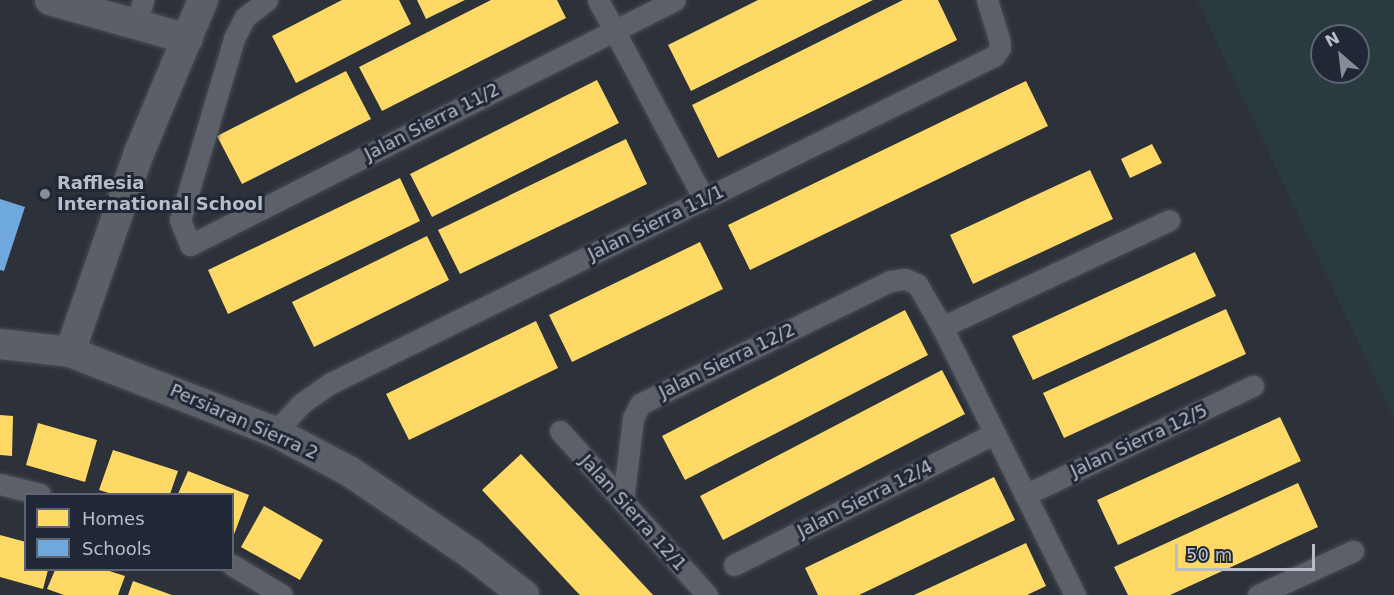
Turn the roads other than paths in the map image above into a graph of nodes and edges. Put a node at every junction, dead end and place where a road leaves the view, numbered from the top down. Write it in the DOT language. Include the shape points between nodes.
graph roads {
  1 [pos="50,0"];
  2 [pos="203,0"];
  3 [pos="267,0"];
  4 [pos="598,0"];
  5 [pos="675,0"];
  6 [pos="987,0"];
  7 [pos="139,13"];
  8 [pos="613,30"];
  9 [pos="188,39"];
  10 [pos="704,200"];
  11 [pos="1168,220"];
  12 [pos="942,327"];
  13 [pos="0,344"];
  14 [pos="70,352"];
  15 [pos="1253,386"];
  16 [pos="560,431"];
  17 [pos="275,432"];
  18 [pos="995,434"];
  19 [pos="0,484"];
  20 [pos="33,493"];
  21 [pos="1025,495"];
  22 [pos="623,501"];
  23 [pos="1353,551"];
  24 [pos="734,565"];
  25 [pos="234,566"];
  26 [pos="517,593"];
  27 [pos="282,595"];
  28 [pos="707,595"];
  29 [pos="1075,595"];
  30 [pos="1258,595"];
  1 -- 7 [label="street"];
  2 -- 9 [label="street"];
  3 -- 8 [label="street, Jalan Sierra 11/2" via="245,16 234,39 180,220 190,246"];
  4 -- 8 [label="street"];
  5 -- 8 [label="street, Jalan Sierra 11/2"];
  6 -- 10 [label="street, Jalan Sierra 11/1" via="999,39 1000,48 994,56"];
  7 -- 9 [label="street"];
  8 -- 10 [label="street"];
  9 -- 14 [label="street" via="139,153"];
  10 -- 17 [label="street, Jalan Sierra 11/1" via="332,383 302,403"];
  11 -- 12 [label="street"];
  12 -- 18 [label="street"];
  12 -- 22 [label="street, Jalan Sierra 12/2" via="917,284 904,279 890,281 640,404 633,418"];
  13 -- 14 [label="street, Persiaran Sierra 2"];
  14 -- 17 [label="street, Persiaran Sierra 2"];
  15 -- 21 [label="street, Jalan Sierra 12/5"];
  16 -- 22 [label="street, Jalan Sierra 12/1"];
  17 -- 26 [label="street, Persiaran Sierra 2" via="349,471"];
  18 -- 21 [label="street"];
  18 -- 24 [label="street, Jalan Sierra 12/4"];
  19 -- 20 [label="street"];
  21 -- 29 [label="street"];
  22 -- 28 [label="street, Jalan Sierra 12/1"];
  23 -- 30 [label="street"];
  25 -- 27 [label="street"];
}
